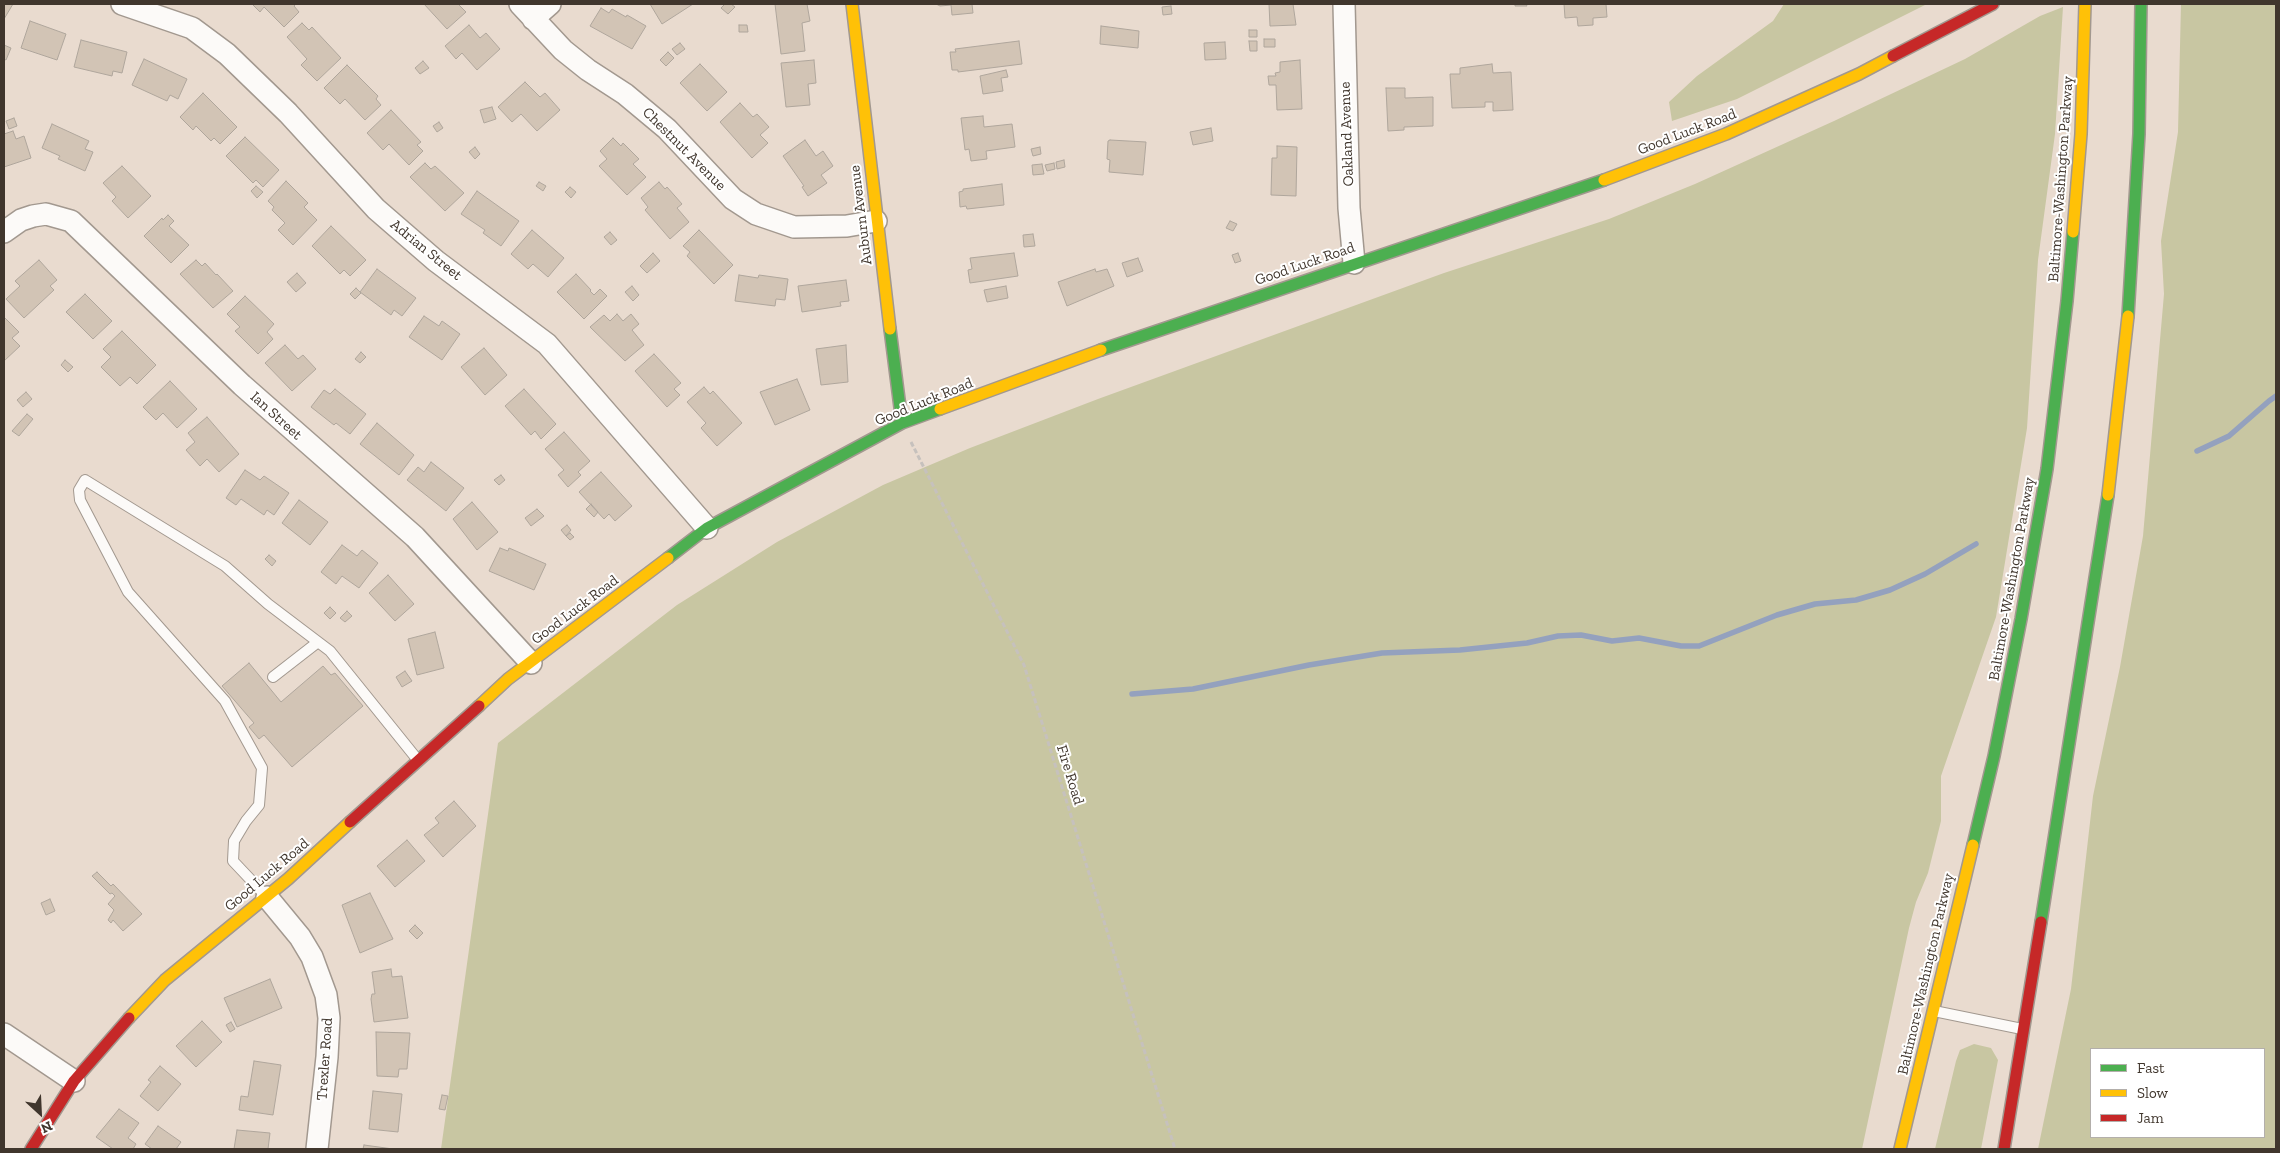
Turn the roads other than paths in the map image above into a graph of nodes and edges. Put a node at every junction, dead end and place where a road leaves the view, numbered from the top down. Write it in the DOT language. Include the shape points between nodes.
graph roads {
  1 [pos="122,4"];
  2 [pos="550,4"];
  3 [pos="852,4"];
  4 [pos="1344,4"];
  5 [pos="1993,4"];
  6 [pos="2086,4"];
  7 [pos="2141,4"];
  8 [pos="527,11"];
  9 [pos="876,221"];
  10 [pos="4,232"];
  11 [pos="1354,263"];
  12 [pos="902,423"];
  13 [pos="707,528"];
  14 [pos="318,642"];
  15 [pos="531,663"];
  16 [pos="273,677"];
  17 [pos="418,762"];
  18 [pos="266,897"];
  19 [pos="1933,1011"];
  20 [pos="2023,1029"];
  21 [pos="4,1034"];
  22 [pos="74,1081"];
  23 [pos="31,1149"];
  24 [pos="317,1149"];
  25 [pos="1900,1149"];
  26 [pos="2004,1149"];
  1 -- 13 [label="street, Adrian Street" via="192,28 227,54 288,113 376,210 436,261 547,344"];
  2 -- 8 [label="street"];
  3 -- 9 [label="main road, Auburn Avenue"];
  4 -- 11 [label="street, Oakland Avenue" via="1349,208"];
  5 -- 11 [label="main road, Good Luck Road" via="1859,74 1726,134 1632,170"];
  6 -- 19 [label="main road, Baltimore-Washington Parkway" via="2081,134 2068,301 2047,469 1994,756"];
  7 -- 20 [label="main road" via="2139,134 2129,304 2111,471"];
  8 -- 9 [label="street, Chestnut Avenue" via="563,50 626,94 667,129 733,199 756,214 774,222 802,227 846,226"];
  9 -- 12 [label="main road, Auburn Avenue"];
  10 -- 15 [label="street, Ian Street" via="22,220 46,214 71,221 242,385 415,538"];
  11 -- 12 [label="main road, Good Luck Road" via="1100,350"];
  12 -- 13 [label="main road, Good Luck Road"];
  13 -- 15 [label="main road, Good Luck Road"];
  14 -- 16 [label="lane"];
  14 -- 17 [label="lane" via="330,650"];
  14 -- 18 [label="lane" via="265,602 225,566 85,480 79,490 80,500 128,592 225,701 262,768 258,805 234,841 233,862"];
  15 -- 17 [label="main road, Good Luck Road" via="508,679"];
  17 -- 18 [label="main road, Good Luck Road"];
  18 -- 22 [label="main road, Good Luck Road" via="165,980"];
  18 -- 24 [label="street, Trexler Road" via="300,937 312,957 326,995 329,1018 327,1057"];
  19 -- 20 [label="lane"];
  19 -- 25 [label="main road, Baltimore-Washington Parkway"];
  20 -- 26 [label="main road"];
  21 -- 22 [label="street"];
  22 -- 23 [label="main road, Good Luck Road"];
}
